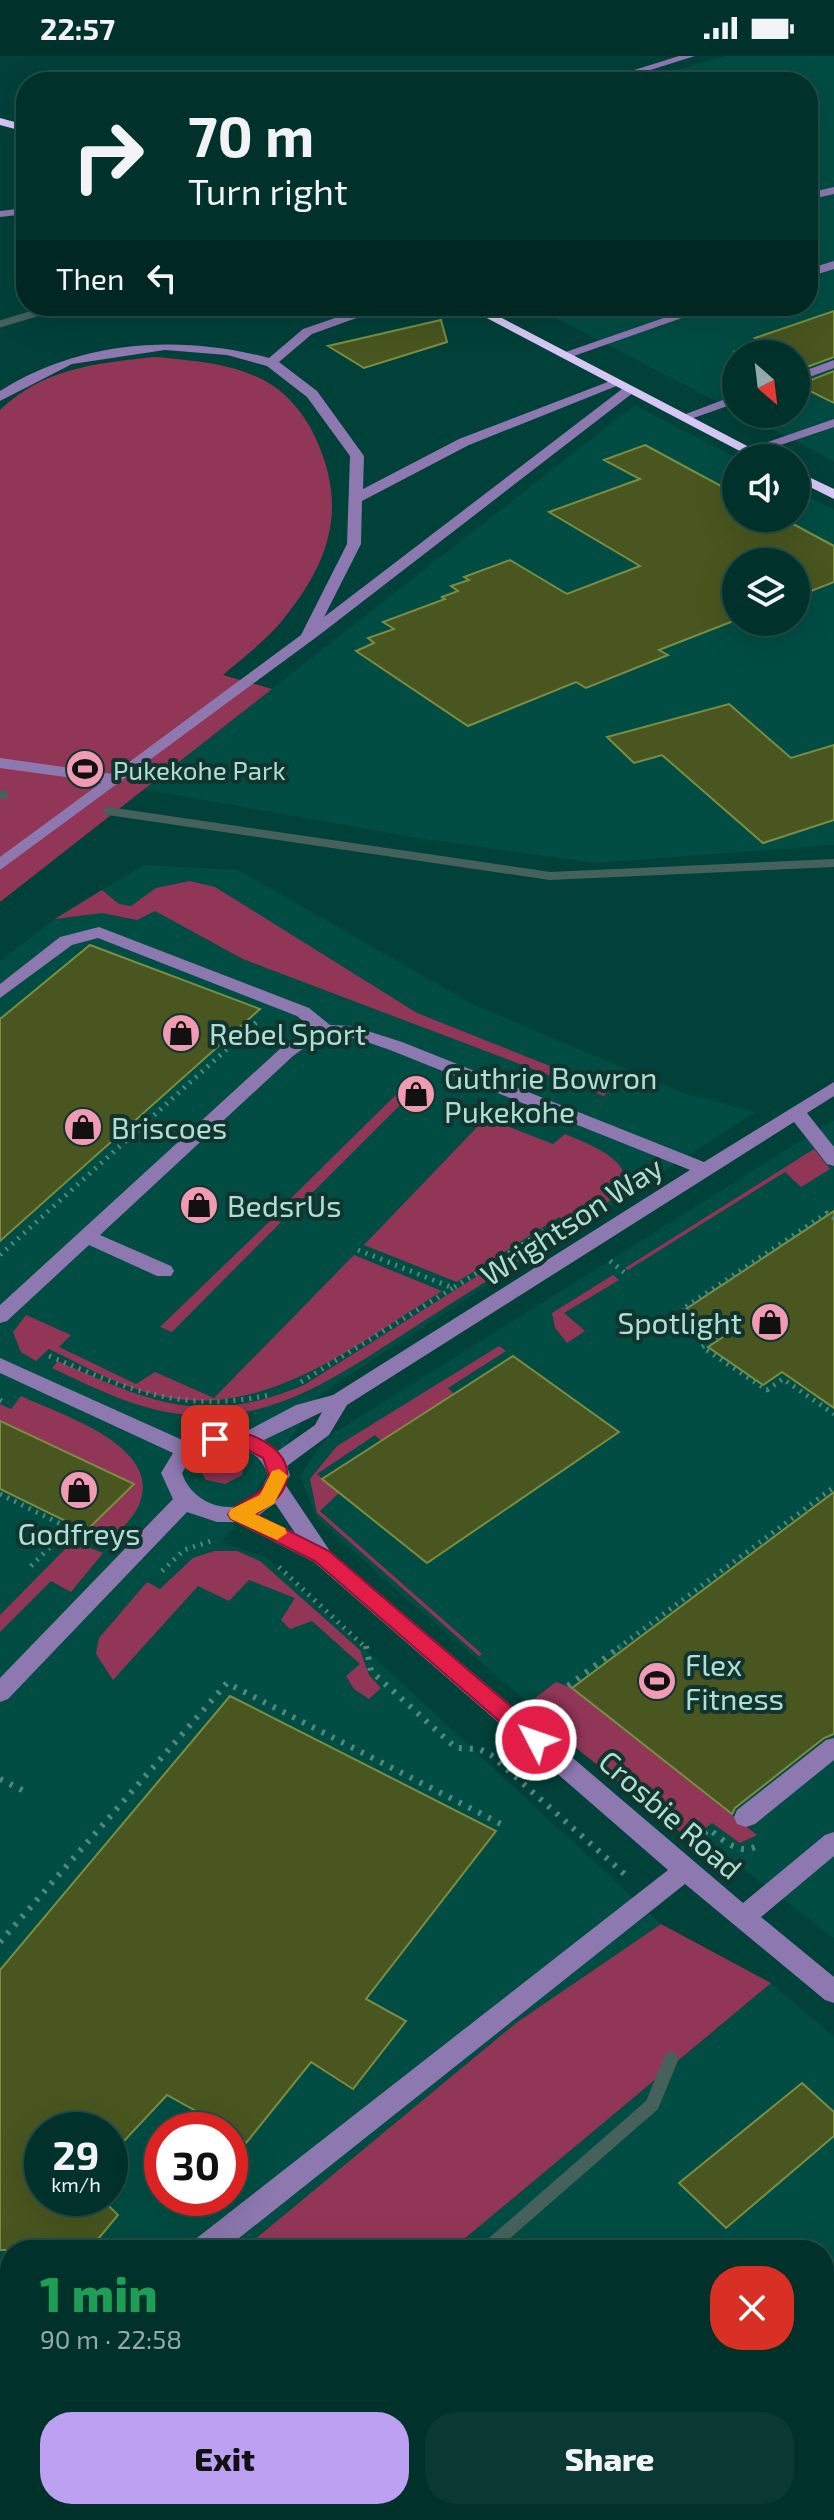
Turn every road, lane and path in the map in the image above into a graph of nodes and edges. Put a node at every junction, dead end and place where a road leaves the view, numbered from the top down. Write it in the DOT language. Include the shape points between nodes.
graph roads {
  1 [pos="690,56"];
  2 [pos="635,72"];
  3 [pos="351,316"];
  4 [pos="489,316"];
  5 [pos="680,316"];
  6 [pos="563,355"];
  7 [pos="272,363"];
  8 [pos="834,364"];
  9 [pos="810,373"];
  10 [pos="625,386"];
  11 [pos="0,397"];
  12 [pos="722,404"];
  13 [pos="685,417"];
  14 [pos="834,423"];
  15 [pos="736,444"];
  16 [pos="770,444"];
  17 [pos="810,482"];
  18 [pos="834,495"];
  19 [pos="353,500"];
  20 [pos="307,637"];
  21 [pos="0,763"];
  22 [pos="117,779"];
  23 [pos="0,865"];
  24 [pos="0,993"];
  25 [pos="267,1014"];
  26 [pos="324,1029"];
  27 [pos="834,1088"];
  28 [pos="796,1112"];
  29 [pos="834,1160"];
  30 [pos="704,1169"];
  31 [pos="834,1218"];
  32 [pos="555,1224"];
  33 [pos="85,1236"];
  34 [pos="358,1250"];
  35 [pos="0,1255"];
  36 [pos="610,1261"];
  37 [pos="164,1271"];
  38 [pos="625,1273"];
  39 [pos="453,1288"];
  40 [pos="0,1316"];
  41 [pos="49,1356"];
  42 [pos="0,1365"];
  43 [pos="293,1387"];
  44 [pos="280,1391"];
  45 [pos="340,1400"];
  46 [pos="834,1414"];
  47 [pos="246,1441"];
  48 [pos="188,1451"];
  49 [pos="276,1463"];
  50 [pos="834,1487"];
  51 [pos="276,1488"];
  52 [pos="0,1494"];
  53 [pos="183,1502"];
  54 [pos="238,1514"];
  55 [pos="69,1528"];
  56 [pos="104,1546"];
  57 [pos="322,1556"];
  58 [pos="31,1566"];
  59 [pos="568,1686"];
  60 [pos="0,1693"];
  61 [pos="834,1747"];
  62 [pos="0,1779"];
  63 [pos="24,1791"];
  64 [pos="746,1817"];
  65 [pos="503,1825"];
  66 [pos="834,1842"];
  67 [pos="685,1870"];
  68 [pos="742,1918"];
  69 [pos="0,1942"];
  70 [pos="834,1992"];
  71 [pos="216,2240"];
  1 -- 2 [label="street"];
  3 -- 7 [label="street" via="286,343"];
  4 -- 6 [label="main road"];
  5 -- 6 [label="street"];
  6 -- 10 [label="main road"];
  7 -- 11 [label="street" via="228,351 152,347 69,361"];
  7 -- 19 [label="street" via="312,394 357,456"];
  8 -- 9 [label="street"];
  10 -- 13 [label="main road"];
  10 -- 19 [label="street" via="464,442"];
  10 -- 20 [label="street"];
  12 -- 13 [label="street"];
  13 -- 15 [label="main road"];
  14 -- 16 [label="street"];
  17 -- 18 [label="main road"];
  19 -- 20 [label="street" via="354,544"];
  20 -- 22 [label="street"];
  21 -- 22 [label="street"];
  22 -- 23 [label="street"];
  24 -- 26 [label="street" via="66,941 99,932 303,1012"];
  25 -- 35 [label="path"];
  26 -- 30 [label="street" via="341,1028 396,1046"];
  26 -- 33 [label="street" via="295,1045"];
  27 -- 28 [label="street, Wrightson Way"];
  28 -- 29 [label="street"];
  28 -- 30 [label="street, Wrightson Way"];
  30 -- 45 [label="street, Wrightson Way"];
  31 -- 46 [label="path" via="827,1213 681,1310 719,1335 702,1347 767,1390 783,1379"];
  32 -- 39 [label="path"];
  33 -- 37 [label="street"];
  33 -- 40 [label="street"];
  34 -- 39 [label="path"];
  36 -- 38 [label="path"];
  39 -- 43 [label="path"];
  41 -- 44 [label="path" via="148,1397 187,1404 235,1404"];
  42 -- 48 [label="street"];
  45 -- 47 [label="street, Wrightson Way" via="303,1410"];
  45 -- 49 [label="street, Wrightson Way" via="322,1430"];
  47 -- 48 [label="street" via="215,1439"];
  47 -- 49 [label="street"];
  48 -- 53 [label="street" via="173,1471 172,1482"];
  49 -- 51 [label="street"];
  50 -- 59 [label="path"];
  51 -- 54 [label="street"];
  51 -- 57 [label="street, Crosbie Road"];
  52 -- 55 [label="path"];
  53 -- 54 [label="street" via="208,1514"];
  53 -- 60 [label="street"];
  54 -- 57 [label="street, Crosbie Road"];
  55 -- 56 [label="path"];
  55 -- 58 [label="path"];
  57 -- 67 [label="street, Crosbie Road"];
  61 -- 64 [label="street"];
  62 -- 63 [label="path"];
  65 -- 69 [label="path" via="227,1683"];
  66 -- 68 [label="street"];
  67 -- 68 [label="street, Crosbie Road"];
  67 -- 71 [label="street"];
  68 -- 70 [label="street, Crosbie Road"];
}
